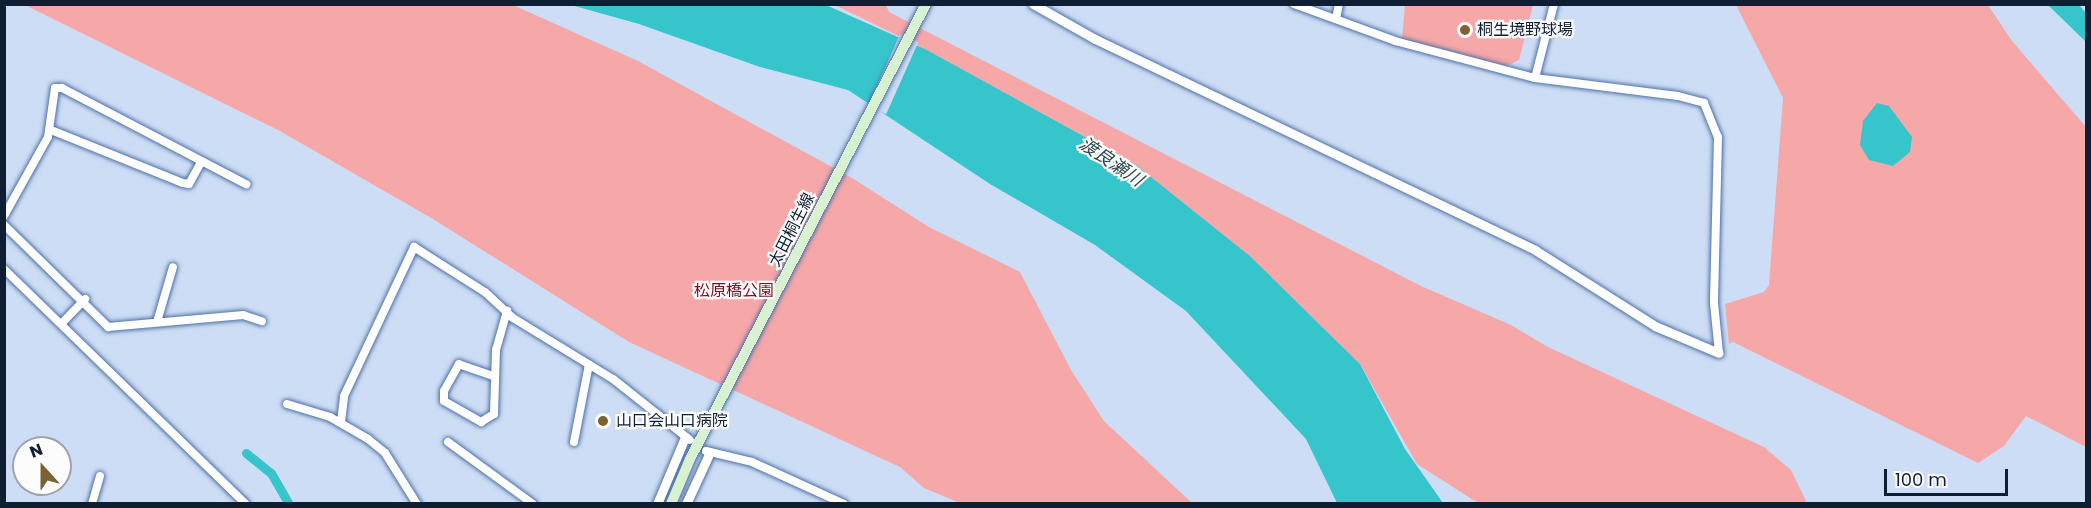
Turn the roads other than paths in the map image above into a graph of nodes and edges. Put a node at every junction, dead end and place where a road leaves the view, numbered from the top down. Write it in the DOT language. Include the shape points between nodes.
graph roads {
  1 [pos="926,4"];
  2 [pos="1032,4"];
  3 [pos="1294,4"];
  4 [pos="1339,4"];
  5 [pos="1554,4"];
  6 [pos="1336,19"];
  7 [pos="1535,78"];
  8 [pos="51,130"];
  9 [pos="202,161"];
  10 [pos="246,184"];
  11 [pos="4,216"];
  12 [pos="4,225"];
  13 [pos="172,267"];
  14 [pos="4,268"];
  15 [pos="84,299"];
  16 [pos="507,311"];
  17 [pos="262,321"];
  18 [pos="63,322"];
  19 [pos="157,322"];
  20 [pos="1719,353"];
  21 [pos="589,364"];
  22 [pos="493,376"];
  23 [pos="287,404"];
  24 [pos="341,422"];
  25 [pos="688,439"];
  26 [pos="448,442"];
  27 [pos="574,442"];
  28 [pos="708,451"];
  29 [pos="100,476"];
  30 [pos="92,504"];
  31 [pos="246,504"];
  32 [pos="417,504"];
  33 [pos="533,504"];
  34 [pos="657,504"];
  35 [pos="671,504"];
  36 [pos="686,504"];
  37 [pos="844,504"];
  1 -- 35 [label="main road, 太田桐生線"];
  2 -- 20 [label="street" via="1095,39 1535,250 1655,326"];
  3 -- 6 [label="street"];
  4 -- 6 [label="street"];
  5 -- 7 [label="street"];
  6 -- 7 [label="street" via="1395,41"];
  7 -- 20 [label="street" via="1678,96 1704,103 1718,136 1714,303"];
  8 -- 9 [label="street" via="189,184"];
  8 -- 9 [label="street" via="55,88 62,88"];
  8 -- 11 [label="street"];
  9 -- 10 [label="street"];
  12 -- 15 [label="street"];
  13 -- 19 [label="street"];
  14 -- 18 [label="street"];
  15 -- 18 [label="street"];
  15 -- 19 [label="street" via="108,327"];
  16 -- 21 [label="street"];
  16 -- 22 [label="street"];
  16 -- 24 [label="street" via="485,292 414,248 344,396"];
  17 -- 19 [label="street" via="243,315"];
  18 -- 31 [label="street"];
  21 -- 25 [label="street" via="630,391"];
  21 -- 27 [label="street"];
  22 -- 22 [label="street" via="495,408 491,417 481,422 444,401 444,391 459,364"];
  23 -- 24 [label="street"];
  24 -- 32 [label="street" via="382,450"];
  25 -- 34 [label="street"];
  26 -- 33 [label="street"];
  28 -- 36 [label="street"];
  28 -- 37 [label="street" via="752,462"];
  29 -- 30 [label="street"];
}
